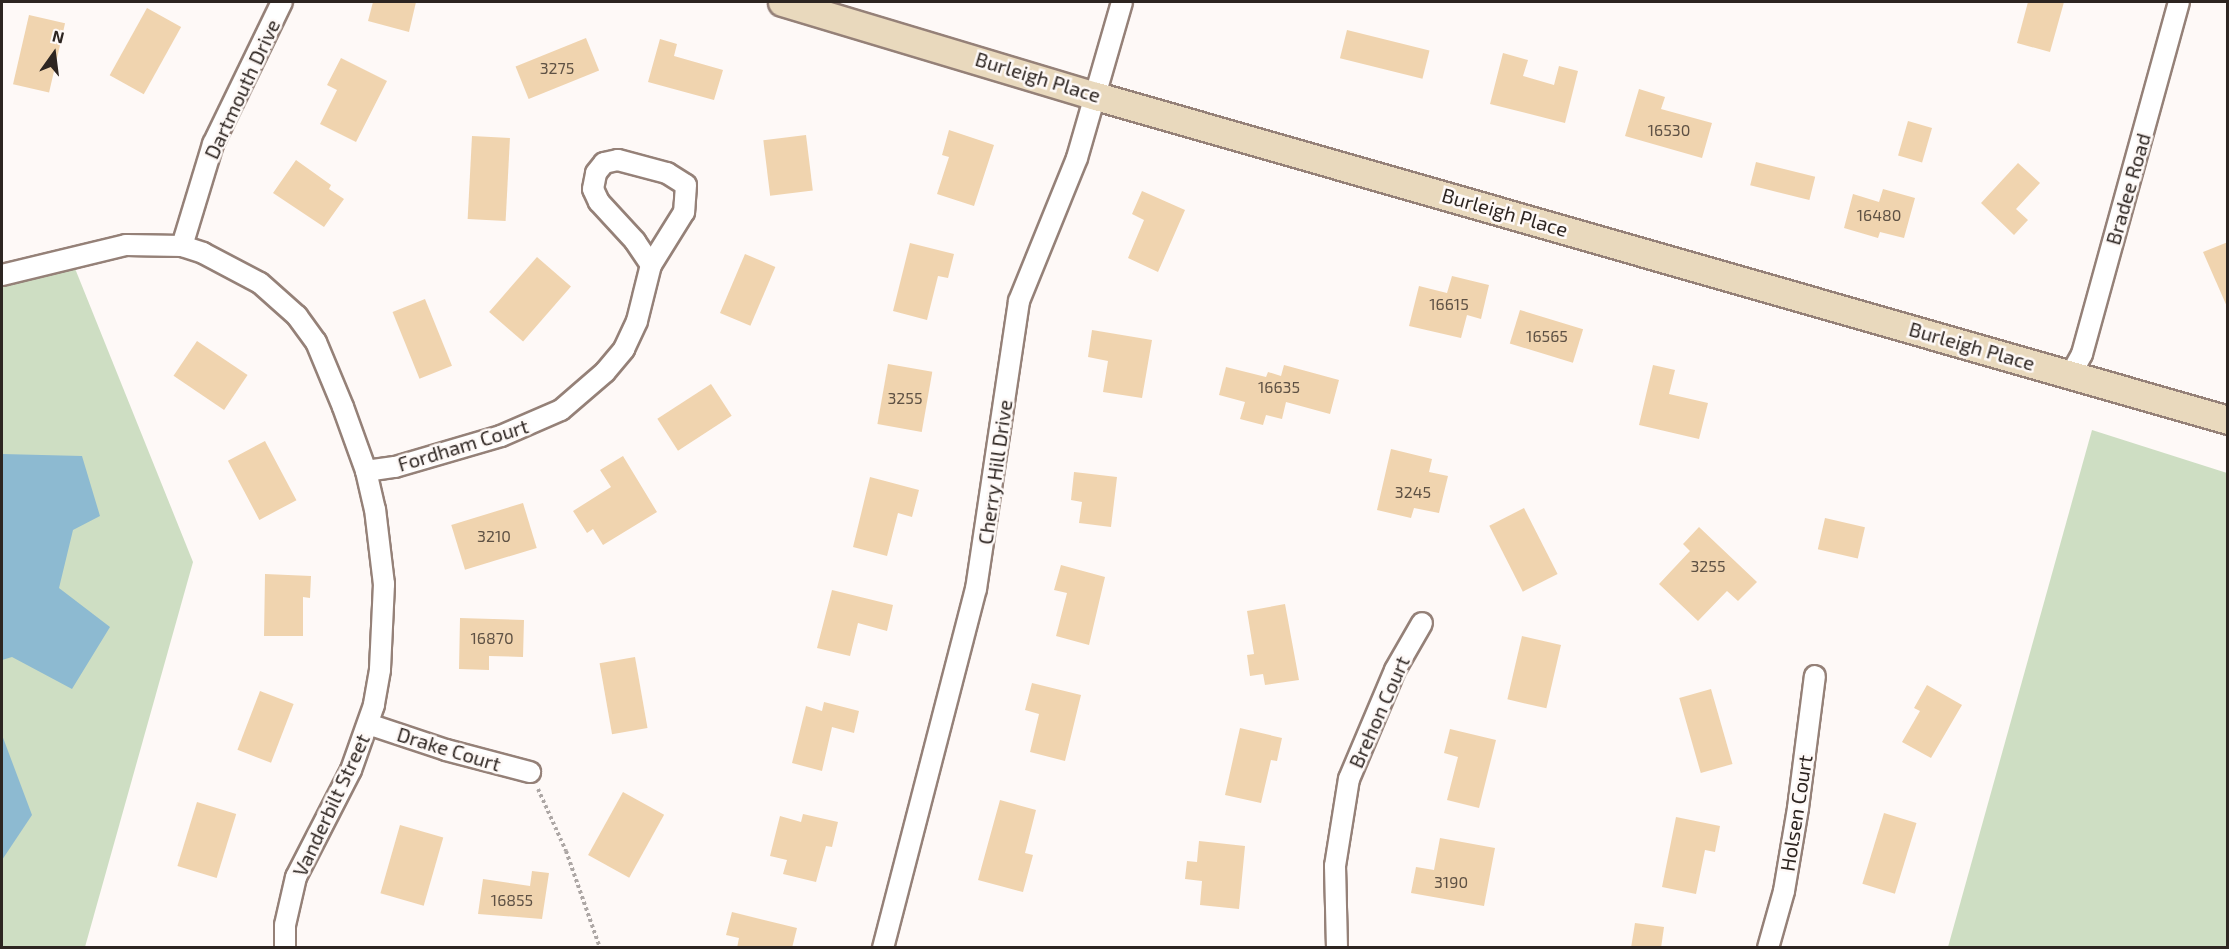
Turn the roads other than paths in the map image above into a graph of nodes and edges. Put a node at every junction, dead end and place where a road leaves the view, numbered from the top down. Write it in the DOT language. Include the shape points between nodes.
graph roads {
  1 [pos="282,2"];
  2 [pos="782,2"];
  3 [pos="1122,2"];
  4 [pos="2179,2"];
  5 [pos="1096,96"];
  6 [pos="182,246"];
  7 [pos="651,265"];
  8 [pos="2,275"];
  9 [pos="2071,374"];
  10 [pos="2228,420"];
  11 [pos="366,471"];
  12 [pos="1422,623"];
  13 [pos="1815,676"];
  14 [pos="368,723"];
  15 [pos="530,772"];
  16 [pos="285,948"];
  17 [pos="882,948"];
  18 [pos="1336,948"];
  19 [pos="1768,948"];
  1 -- 6 [label="street, Dartmouth Drive" via="213,144"];
  2 -- 5 [label="street, Burleigh Place"];
  3 -- 5 [label="street, Cherry Hill Drive"];
  4 -- 9 [label="street, Bradee Road" via="2082,354"];
  5 -- 9 [label="street, Burleigh Place"];
  5 -- 17 [label="street, Cherry Hill Drive" via="1077,158 1019,301 976,590"];
  6 -- 8 [label="street, Vanderbilt Street" via="126,245"];
  6 -- 11 [label="street, Vanderbilt Street" via="235,267 278,296 297,316 316,342"];
  7 -- 7 [label="street, Fordham Court" via="684,212 686,185 667,173 628,163 603,163 593,189 599,202"];
  7 -- 11 [label="street, Fordham Court" via="638,321 624,349 605,372 561,411 501,436 394,467"];
  9 -- 10 [label="street, Burleigh Place"];
  11 -- 14 [label="street, Vanderbilt Street" via="384,584 380,670"];
  12 -- 18 [label="street, Brehon Court" via="1386,691 1349,779 1335,866"];
  13 -- 19 [label="street, Holsen Court" via="1784,891"];
  14 -- 15 [label="street, Drake Court" via="446,750"];
  14 -- 16 [label="street, Vanderbilt Street" via="351,770 296,877 285,925"];
}
